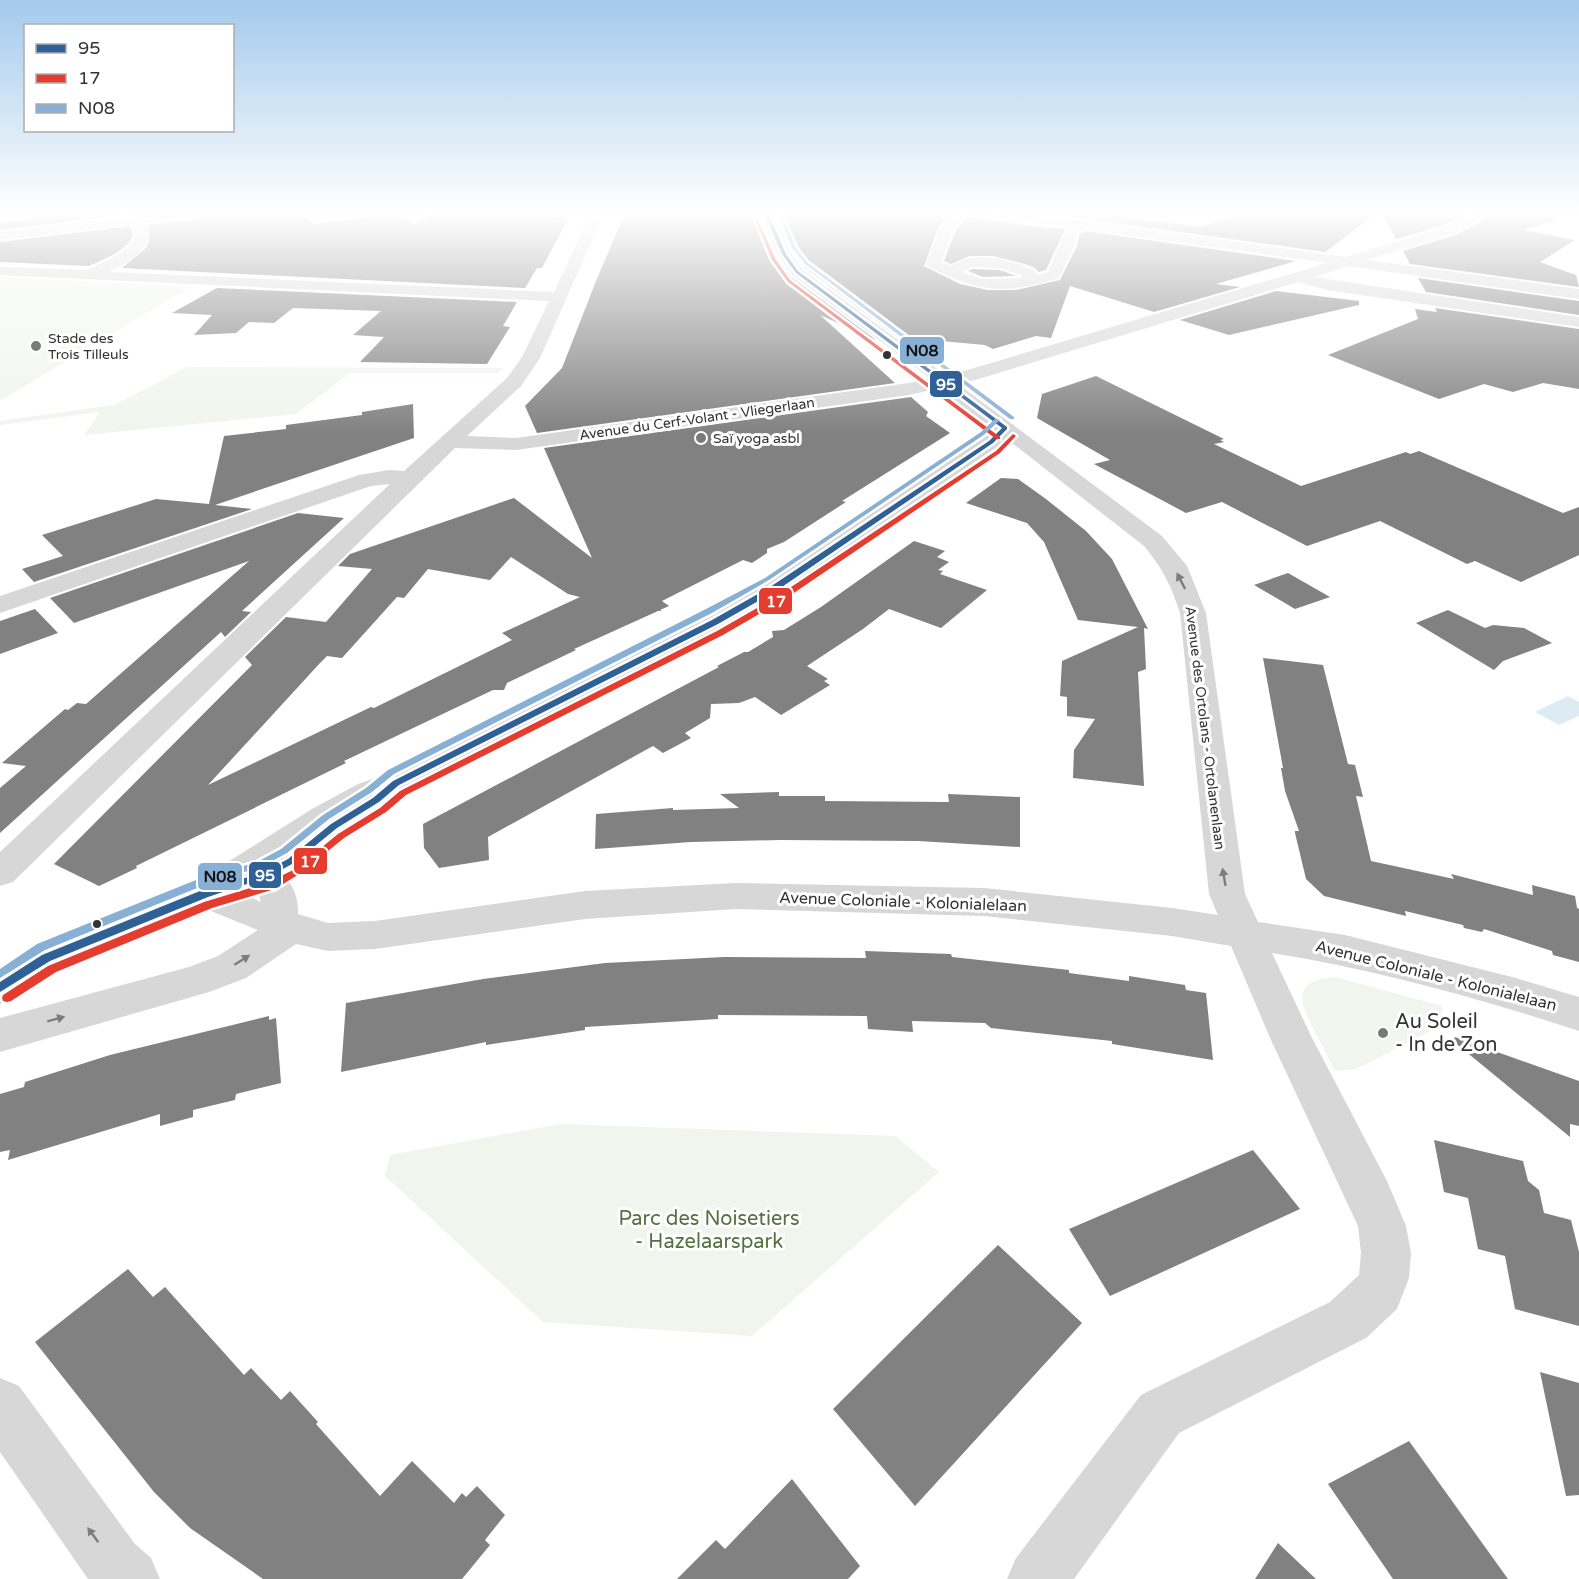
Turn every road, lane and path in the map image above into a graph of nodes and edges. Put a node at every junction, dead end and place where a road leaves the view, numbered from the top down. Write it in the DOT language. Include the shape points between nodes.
graph roads {
  1 [pos="337,287"];
  2 [pos="563,287"];
  3 [pos="817,287"];
  4 [pos="1265,287"];
  5 [pos="1338,287"];
  6 [pos="1525,287"];
  7 [pos="1579,294"];
  8 [pos="558,297"];
  9 [pos="1579,322"];
  10 [pos="944,382"];
  11 [pos="1005,428"];
  12 [pos="449,441"];
  13 [pos="409,478"];
  14 [pos="0,605"];
  15 [pos="255,872"];
  16 [pos="0,873"];
  17 [pos="204,894"];
  18 [pos="285,924"];
  19 [pos="1243,932"];
  20 [pos="46,957"];
  21 [pos="0,962"];
  22 [pos="0,988"];
  23 [pos="1579,1014"];
  24 [pos="0,1035"];
  25 [pos="0,1405"];
  26 [pos="130,1579"];
  27 [pos="1037,1579"];
  1 -- 8 [label="street"];
  2 -- 8 [label="street"];
  3 -- 10 [label="street, Avenue des Ortolans - Ortolanenlaan"];
  4 -- 10 [label="street, Avenue du Cerf-Volant - Vliegerlaan"];
  5 -- 9 [label="street"];
  6 -- 7 [label="street"];
  8 -- 12 [label="street" via="524,370"];
  10 -- 11 [label="street, Avenue des Ortolans - Ortolanenlaan"];
  10 -- 12 [label="street, Avenue du Cerf-Volant - Vliegerlaan" via="516,444"];
  11 -- 15 [label="street" via="992,442 773,589 716,622 396,783 291,861"];
  19 -- 11 [label="street, Avenue des Ortolans - Ortolanenlaan, one-way" via="1227,894 1193,613 1184,586 1153,541"];
  12 -- 13 [label="street"];
  13 -- 14 [label="street" via="367,480"];
  13 -- 16 [label="street"];
  15 -- 17 [label="street"];
  15 -- 18 [label="street" via="281,900"];
  17 -- 18 [label="street, Avenue Coloniale - Kolonialelaan"];
  17 -- 20 [label="street"];
  18 -- 19 [label="street, Avenue Coloniale - Kolonialelaan" via="327,937 375,935 585,905 736,896 984,902"];
  24 -- 18 [label="street, one-way" via="195,981 232,967"];
  19 -- 23 [label="street, Avenue Coloniale - Kolonialelaan" via="1346,950"];
  19 -- 27 [label="street, Avenue des Ortolans - Ortolanenlaan" via="1382,1226 1384,1278 1379,1291 1348,1320 1160,1414"];
  20 -- 21 [label="street"];
  20 -- 22 [label="street"];
  26 -- 25 [label="street, one-way" via="114,1565"];
}
